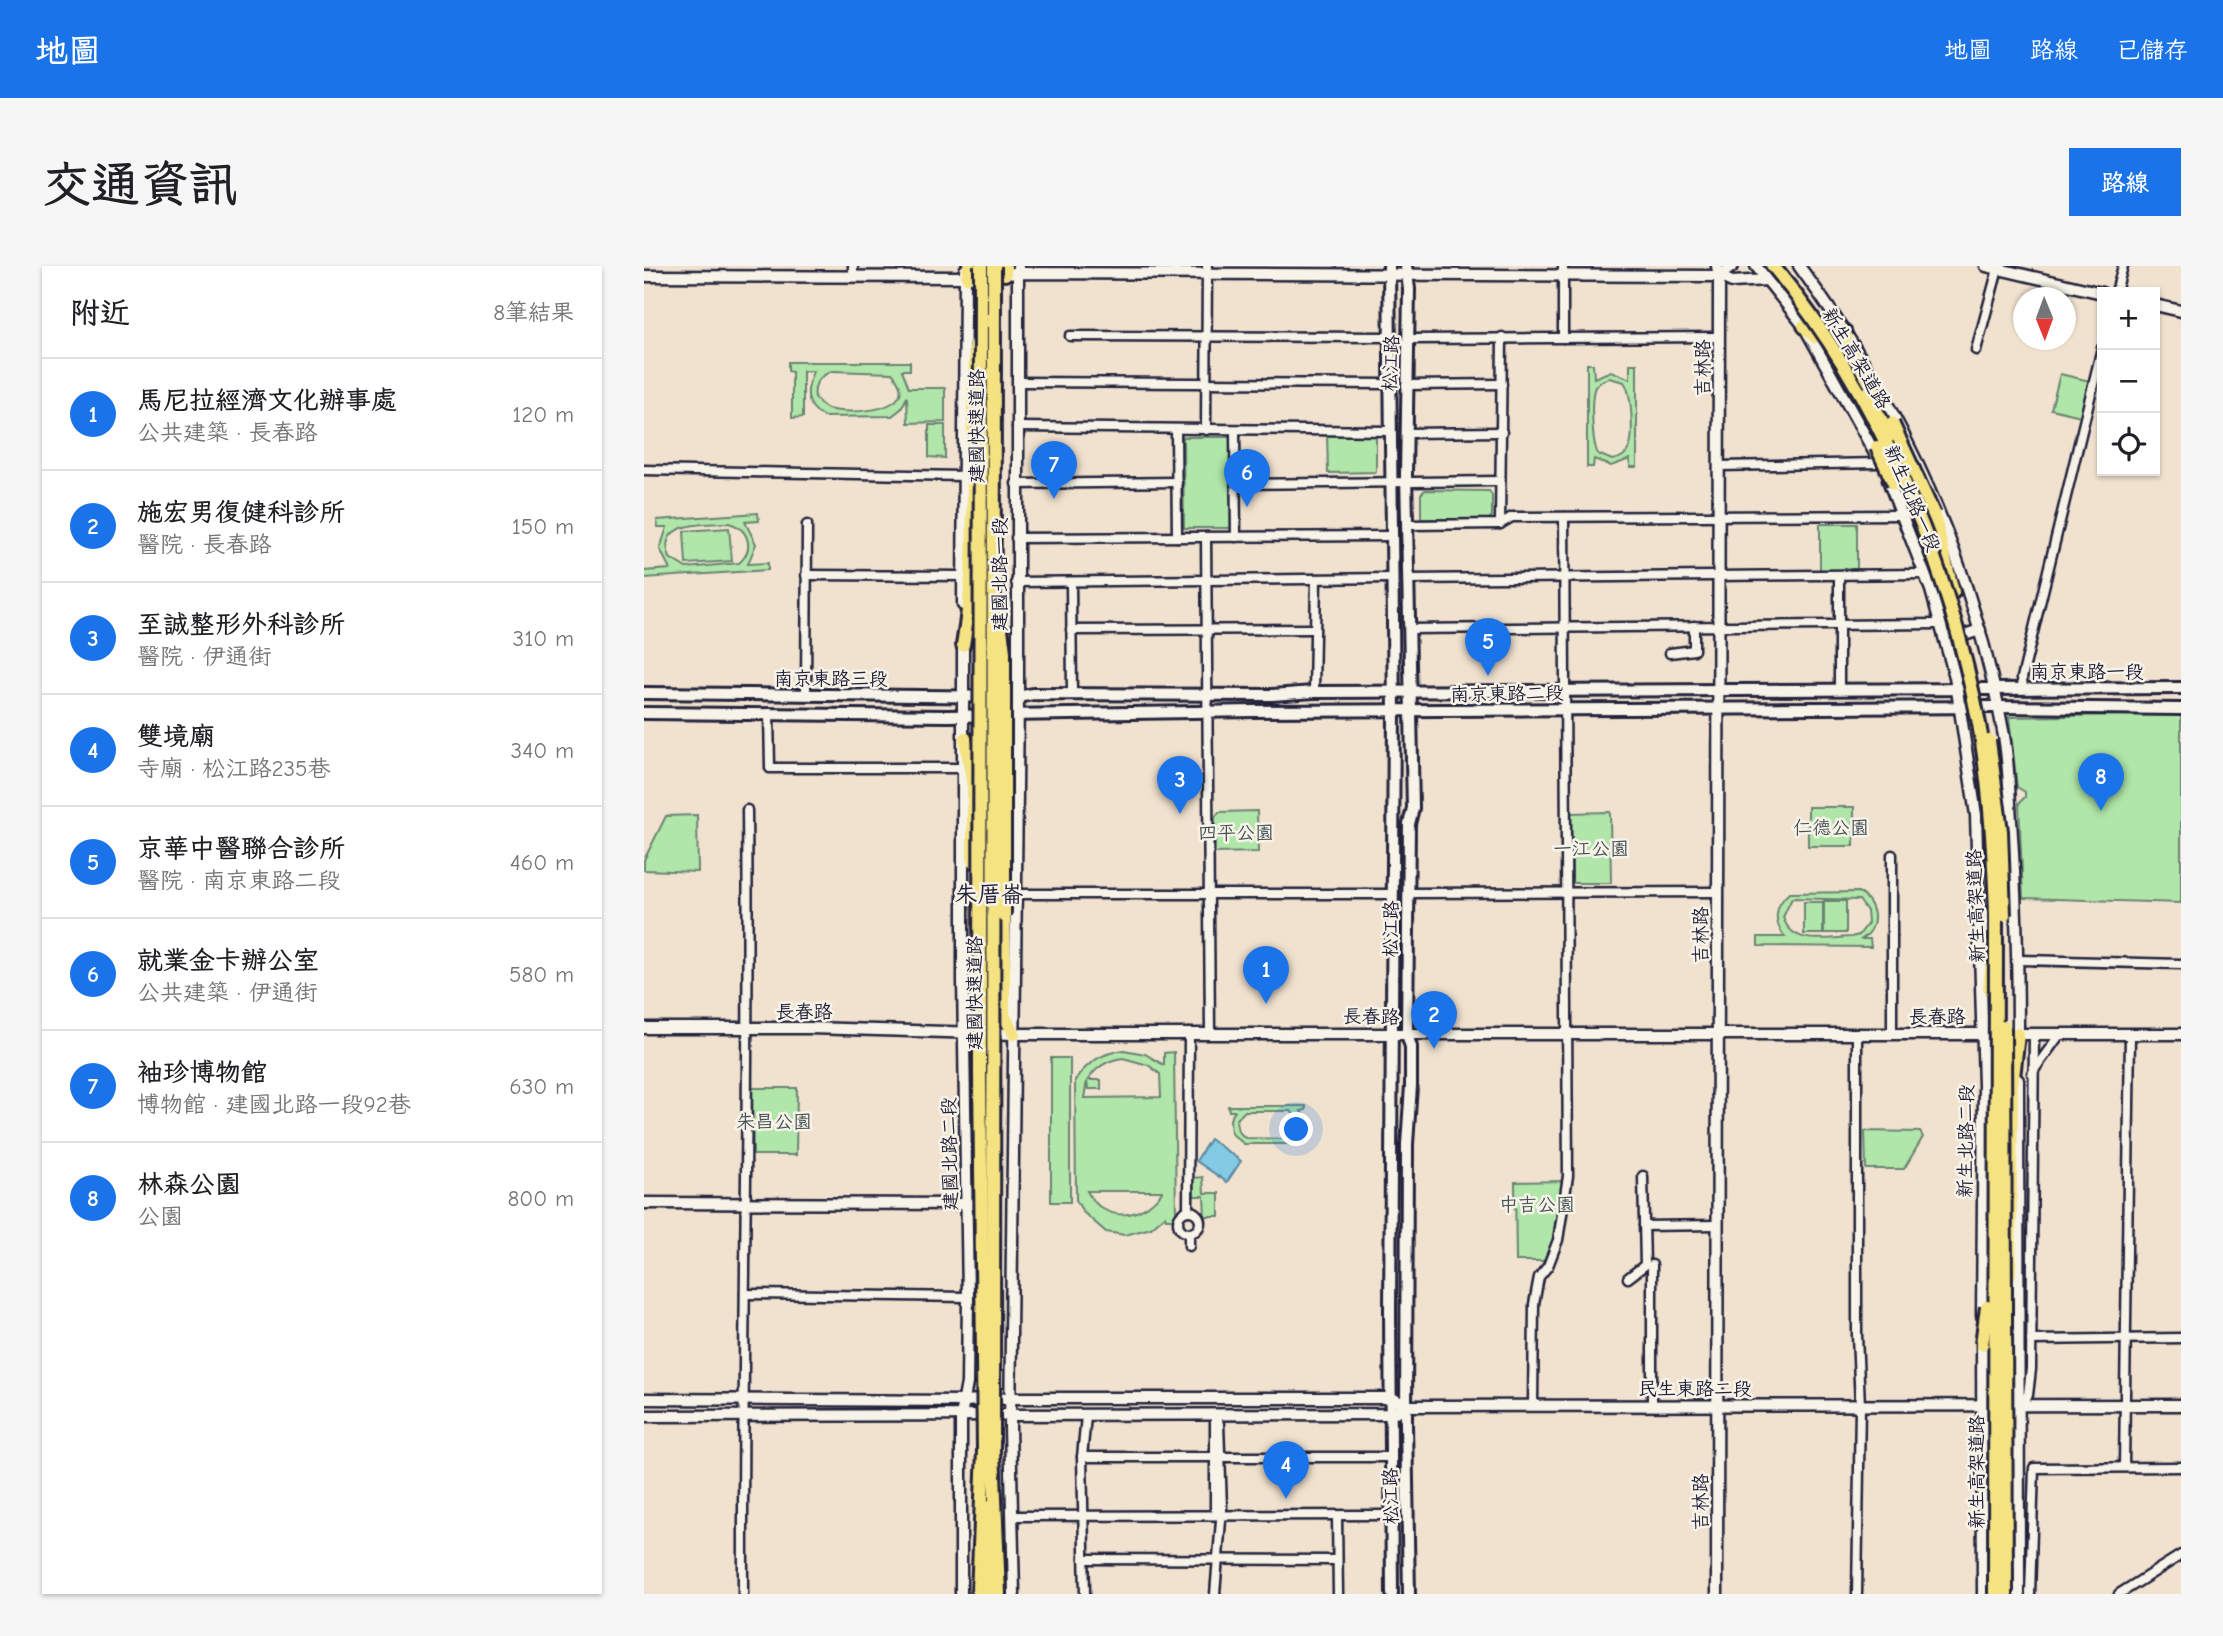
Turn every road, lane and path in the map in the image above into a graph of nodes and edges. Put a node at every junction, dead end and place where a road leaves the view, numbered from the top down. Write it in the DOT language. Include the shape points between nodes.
graph roads {
  1 [pos="981,266"];
  2 [pos="1733,266"];
  3 [pos="1756,266"];
  4 [pos="1773,266"];
  5 [pos="1784,266"];
  6 [pos="1799,266"];
  7 [pos="1986,266"];
  8 [pos="2123,266"];
  9 [pos="1008,269"];
  10 [pos="1998,269"];
  11 [pos="644,270"];
  12 [pos="967,270"];
  13 [pos="1207,270"];
  14 [pos="853,271"];
  15 [pos="1390,271"];
  16 [pos="1406,271"];
  17 [pos="1563,271"];
  18 [pos="1718,271"];
  19 [pos="644,276"];
  20 [pos="1768,280"];
  21 [pos="2117,287"];
  22 [pos="2097,292"];
  23 [pos="981,295"];
  24 [pos="2160,306"];
  25 [pos="2181,311"];
  26 [pos="1804,327"];
  27 [pos="1844,331"];
  28 [pos="1206,335"];
  29 [pos="1070,336"];
  30 [pos="1390,337"];
  31 [pos="1502,337"];
  32 [pos="1719,337"];
  33 [pos="1563,338"];
  34 [pos="1410,339"];
  35 [pos="1976,350"];
  36 [pos="2101,350"];
  37 [pos="1018,382"];
  38 [pos="1206,383"];
  39 [pos="1391,384"];
  40 [pos="1502,384"];
  41 [pos="1406,386"];
  42 [pos="1017,427"];
  43 [pos="1177,429"];
  44 [pos="1206,430"];
  45 [pos="1235,430"];
  46 [pos="1391,431"];
  47 [pos="1503,432"];
  48 [pos="1406,433"];
  49 [pos="1880,463"];
  50 [pos="1719,466"];
  51 [pos="644,470"];
  52 [pos="962,476"];
  53 [pos="1500,481"];
  54 [pos="1177,482"];
  55 [pos="1406,482"];
  56 [pos="1391,483"];
  57 [pos="1016,484"];
  58 [pos="1236,484"];
  59 [pos="1932,496"];
  60 [pos="1913,504"];
  61 [pos="1719,515"];
  62 [pos="1904,515"];
  63 [pos="1564,517"];
  64 [pos="1500,524"];
  65 [pos="807,525"];
  66 [pos="1407,525"];
  67 [pos="1392,536"];
  68 [pos="1177,537"];
  69 [pos="1206,537"];
  70 [pos="1236,537"];
  71 [pos="1016,538"];
  72 [pos="1920,559"];
  73 [pos="1925,574"];
  74 [pos="806,575"];
  75 [pos="963,576"];
  76 [pos="1718,576"];
  77 [pos="1839,576"];
  78 [pos="1391,578"];
  79 [pos="1564,578"];
  80 [pos="1316,579"];
  81 [pos="1408,579"];
  82 [pos="1207,580"];
  83 [pos="1016,582"];
  84 [pos="1071,582"];
  85 [pos="995,589"];
  86 [pos="1931,590"];
  87 [pos="1950,596"];
  88 [pos="1941,624"];
  89 [pos="1839,625"];
  90 [pos="1694,626"];
  91 [pos="1718,626"];
  92 [pos="1564,627"];
  93 [pos="1314,629"];
  94 [pos="1409,629"];
  95 [pos="1071,630"];
  96 [pos="1207,630"];
  97 [pos="1980,630"];
  98 [pos="963,645"];
  99 [pos="1670,653"];
  100 [pos="2181,688"];
  101 [pos="1958,689"];
  102 [pos="1993,689"];
  103 [pos="2023,689"];
  104 [pos="1718,690"];
  105 [pos="1839,690"];
  106 [pos="1409,691"];
  107 [pos="1564,691"];
  108 [pos="1314,692"];
  109 [pos="1394,692"];
  110 [pos="644,693"];
  111 [pos="1072,694"];
  112 [pos="806,695"];
  113 [pos="1207,695"];
  114 [pos="965,696"];
  115 [pos="1018,696"];
  116 [pos="1997,706"];
  117 [pos="1961,707"];
  118 [pos="1718,708"];
  119 [pos="2181,709"];
  120 [pos="1564,710"];
  121 [pos="1409,711"];
  122 [pos="1207,712"];
  123 [pos="1394,712"];
  124 [pos="644,713"];
  125 [pos="769,713"];
  126 [pos="965,713"];
  127 [pos="1017,713"];
  128 [pos="965,738"];
  129 [pos="1966,741"];
  130 [pos="964,768"];
  131 [pos="2010,801"];
  132 [pos="747,810"];
  133 [pos="1892,855"];
  134 [pos="1565,892"];
  135 [pos="1718,892"];
  136 [pos="1408,893"];
  137 [pos="1016,894"];
  138 [pos="1392,894"];
  139 [pos="1208,896"];
  140 [pos="2016,903"];
  141 [pos="1997,909"];
  142 [pos="1982,953"];
  143 [pos="2019,960"];
  144 [pos="2181,964"];
  145 [pos="644,1028"];
  146 [pos="746,1029"];
  147 [pos="964,1031"];
  148 [pos="1189,1033"];
  149 [pos="1210,1033"];
  150 [pos="1565,1033"];
  151 [pos="1718,1033"];
  152 [pos="1014,1034"];
  153 [pos="1407,1034"];
  154 [pos="1857,1034"];
  155 [pos="1892,1034"];
  156 [pos="1982,1034"];
  157 [pos="2018,1034"];
  158 [pos="2034,1034"];
  159 [pos="2060,1034"];
  160 [pos="2130,1034"];
  161 [pos="2181,1034"];
  162 [pos="1392,1035"];
  163 [pos="980,1074"];
  164 [pos="2031,1076"];
  165 [pos="1643,1176"];
  166 [pos="644,1202"];
  167 [pos="745,1202"];
  168 [pos="967,1204"];
  169 [pos="1012,1205"];
  170 [pos="1718,1225"];
  171 [pos="1644,1226"];
  172 [pos="1189,1246"];
  173 [pos="1652,1265"];
  174 [pos="1628,1278"];
  175 [pos="744,1294"];
  176 [pos="968,1297"];
  177 [pos="2006,1337"];
  178 [pos="2181,1338"];
  179 [pos="2124,1339"];
  180 [pos="2031,1340"];
  181 [pos="1982,1344"];
  182 [pos="1011,1398"];
  183 [pos="1392,1398"];
  184 [pos="644,1399"];
  185 [pos="744,1400"];
  186 [pos="965,1401"];
  187 [pos="1982,1405"];
  188 [pos="2017,1405"];
  189 [pos="2125,1405"];
  190 [pos="2181,1405"];
  191 [pos="1407,1406"];
  192 [pos="1533,1406"];
  193 [pos="1652,1406"];
  194 [pos="1717,1406"];
  195 [pos="1860,1406"];
  196 [pos="1216,1414"];
  197 [pos="1392,1414"];
  198 [pos="644,1416"];
  199 [pos="742,1416"];
  200 [pos="961,1416"];
  201 [pos="1086,1416"];
  202 [pos="1010,1417"];
  203 [pos="988,1450"];
  204 [pos="1082,1457"];
  205 [pos="1217,1457"];
  206 [pos="1392,1457"];
  207 [pos="2124,1467"];
  208 [pos="2181,1467"];
  209 [pos="2020,1488"];
  210 [pos="2032,1489"];
  211 [pos="1082,1515"];
  212 [pos="1013,1516"];
  213 [pos="1220,1516"];
  214 [pos="1337,1516"];
  215 [pos="1392,1516"];
  216 [pos="2181,1555"];
  217 [pos="1219,1558"];
  218 [pos="1084,1559"];
  219 [pos="1337,1560"];
  220 [pos="743,1594"];
  221 [pos="961,1594"];
  222 [pos="978,1594"];
  223 [pos="984,1594"];
  224 [pos="989,1594"];
  225 [pos="999,1594"];
  226 [pos="1014,1594"];
  227 [pos="1086,1594"];
  228 [pos="1215,1594"];
  229 [pos="1338,1594"];
  230 [pos="1392,1594"];
  231 [pos="1409,1594"];
  232 [pos="1717,1594"];
  233 [pos="1857,1594"];
  234 [pos="1983,1594"];
  235 [pos="1996,1594"];
  236 [pos="2006,1594"];
  237 [pos="2019,1594"];
  238 [pos="2030,1594"];
  239 [pos="2119,1594"];
  1 -- 23 [label="highway, 建國快速道路, bridge"];
  2 -- 18 [label="street"];
  3 -- 20 [label="street, 新生北路一段"];
  4 -- 87 [label="highway, 新生高架道路, bridge" via="1837,358 1879,433"];
  5 -- 87 [label="highway, 新生高架道路, bridge" via="1879,415 1905,468"];
  6 -- 27 [label="street, 新生北路一段"];
  7 -- 10 [label="street"];
  8 -- 21 [label="street"];
  9 -- 12 [label="street"];
  9 -- 13 [label="street"];
  9 -- 37 [label="street, 建國北路一段"];
  9 -- 85 [label="highway, 建國快速道路, bridge"];
  10 -- 22 [label="street"];
  10 -- 35 [label="street"];
  11 -- 14 [label="street"];
  12 -- 14 [label="street"];
  12 -- 52 [label="street, 建國北路一段"];
  13 -- 15 [label="street"];
  13 -- 28 [label="street"];
  14 -- 19 [label="street"];
  15 -- 16 [label="street"];
  15 -- 30 [label="main road, 松江路"];
  16 -- 17 [label="street"];
  16 -- 34 [label="main road, 松江路"];
  17 -- 18 [label="street"];
  17 -- 33 [label="street"];
  18 -- 20 [label="street" via="1732,282"];
  18 -- 32 [label="street, 吉林路"];
  20 -- 26 [label="street, 新生北路一段"];
  23 -- 98 [label="highway, bridge" via="971,397 972,594"];
  23 -- 163 [label="highway, 建國快速道路, bridge"];
  24 -- 25 [label="street"];
  26 -- 49 [label="street, 新生北路一段"];
  26 -- 87 [label="highway, bridge" via="1815,337 1871,434"];
  27 -- 59 [label="street, 新生北路一段" via="1889,404"];
  27 -- 87 [label="highway, bridge" via="1934,515"];
  28 -- 29 [label="street"];
  28 -- 30 [label="street"];
  28 -- 38 [label="street"];
  30 -- 39 [label="main road, 松江路"];
  31 -- 33 [label="street"];
  31 -- 34 [label="street"];
  31 -- 40 [label="street"];
  32 -- 33 [label="street"];
  32 -- 50 [label="street, 吉林路"];
  34 -- 41 [label="main road, 松江路"];
  36 -- 103 [label="street"];
  37 -- 38 [label="street"];
  37 -- 42 [label="street, 建國北路一段"];
  38 -- 39 [label="street"];
  38 -- 44 [label="street"];
  39 -- 46 [label="main road, 松江路"];
  40 -- 41 [label="street"];
  40 -- 47 [label="street"];
  41 -- 48 [label="main road, 松江路"];
  42 -- 43 [label="street"];
  42 -- 57 [label="street, 建國北路一段"];
  43 -- 44 [label="street"];
  43 -- 54 [label="street"];
  44 -- 45 [label="street"];
  45 -- 46 [label="street"];
  45 -- 58 [label="street"];
  46 -- 56 [label="main road, 松江路"];
  47 -- 48 [label="street"];
  47 -- 53 [label="street"];
  48 -- 55 [label="main road, 松江路"];
  49 -- 50 [label="street"];
  49 -- 60 [label="street" via="1889,466 1905,503"];
  49 -- 62 [label="street, 新生北路一段"];
  50 -- 61 [label="street, 吉林路"];
  51 -- 52 [label="street"];
  52 -- 75 [label="street, 建國北路一段"];
  53 -- 55 [label="street"];
  53 -- 64 [label="street"];
  54 -- 57 [label="street"];
  54 -- 68 [label="street"];
  55 -- 56 [label="street"];
  55 -- 66 [label="main road, 松江路"];
  56 -- 58 [label="street"];
  56 -- 67 [label="main road, 松江路"];
  57 -- 71 [label="street, 建國北路一段"];
  58 -- 70 [label="street"];
  59 -- 60 [label="street"];
  59 -- 97 [label="street, 新生北路一段"];
  60 -- 72 [label="street" via="1909,512 1923,554"];
  61 -- 62 [label="street"];
  61 -- 63 [label="street"];
  61 -- 76 [label="street, 吉林路"];
  62 -- 72 [label="street, 新生北路一段"];
  63 -- 64 [label="street" via="1512,517"];
  63 -- 79 [label="street"];
  64 -- 66 [label="street"];
  65 -- 74 [label="street"];
  66 -- 81 [label="main road, 松江路"];
  67 -- 70 [label="street"];
  67 -- 78 [label="main road, 松江路"];
  68 -- 69 [label="street"];
  68 -- 71 [label="street"];
  69 -- 70 [label="street"];
  69 -- 82 [label="street"];
  71 -- 83 [label="street, 建國北路一段"];
  72 -- 73 [label="street, 新生北路一段"];
  73 -- 77 [label="street"];
  73 -- 86 [label="street, 新生北路一段"];
  74 -- 75 [label="street"];
  74 -- 112 [label="street"];
  75 -- 98 [label="street, 建國北路一段"];
  76 -- 77 [label="street"];
  76 -- 79 [label="street"];
  76 -- 91 [label="street, 吉林路"];
  77 -- 89 [label="street"];
  78 -- 80 [label="street"];
  78 -- 109 [label="main road, 松江路"];
  79 -- 81 [label="street"];
  79 -- 92 [label="street"];
  80 -- 82 [label="street"];
  80 -- 93 [label="street"];
  81 -- 94 [label="main road, 松江路"];
  82 -- 84 [label="street"];
  82 -- 96 [label="street"];
  83 -- 84 [label="street"];
  83 -- 115 [label="street, 建國北路一段"];
  84 -- 95 [label="street"];
  85 -- 152 [label="highway, bridge" via="1004,652 1004,1015"];
  85 -- 203 [label="highway, 建國快速道路, bridge"];
  86 -- 88 [label="street, 新生北路一段"];
  86 -- 97 [label="street" via="1940,601 1949,634 1961,636"];
  87 -- 141 [label="highway, 新生高架道路, bridge" via="1979,727"];
  87 -- 177 [label="highway, 新生高架道路, bridge" via="1987,726 2001,831"];
  88 -- 89 [label="street"];
  88 -- 101 [label="street, 新生北路一段"];
  89 -- 91 [label="street"];
  89 -- 105 [label="street"];
  90 -- 91 [label="street"];
  90 -- 92 [label="street"];
  90 -- 99 [label="street" via="1694,650"];
  91 -- 104 [label="street, 吉林路"];
  92 -- 94 [label="street"];
  92 -- 107 [label="street"];
  93 -- 96 [label="street"];
  93 -- 108 [label="street"];
  94 -- 106 [label="main road, 松江路"];
  95 -- 96 [label="street"];
  95 -- 111 [label="street"];
  96 -- 113 [label="street"];
  97 -- 102 [label="street, 新生北路一段"];
  98 -- 114 [label="street, 建國北路一段"];
  100 -- 103 [label="main road, 南京東路一段"];
  101 -- 102 [label="main road, 南京東路二段"];
  101 -- 105 [label="main road, 南京東路二段"];
  101 -- 117 [label="street, 新生北路二段"];
  102 -- 103 [label="main road, 南京東路一段"];
  102 -- 116 [label="street"];
  104 -- 105 [label="main road, 南京東路二段"];
  104 -- 107 [label="main road, 南京東路二段"];
  104 -- 118 [label="street, 吉林路"];
  106 -- 107 [label="main road, 南京東路二段"];
  106 -- 109 [label="main road, 南京東路二段"];
  106 -- 121 [label="main road, 松江路"];
  107 -- 120 [label="street"];
  108 -- 109 [label="main road, 南京東路二段"];
  108 -- 113 [label="main road, 南京東路二段"];
  109 -- 123 [label="main road, 松江路"];
  110 -- 112 [label="main road, 南京東路三段"];
  111 -- 113 [label="main road, 南京東路二段"];
  111 -- 115 [label="main road, 南京東路二段"];
  112 -- 114 [label="main road, 南京東路三段"];
  113 -- 122 [label="street"];
  114 -- 115 [label="main road, 南京東路三段"];
  114 -- 126 [label="street, 建國北路一段"];
  115 -- 127 [label="street, 建國北路一段"];
  116 -- 117 [label="main road, 南京東路二段"];
  116 -- 119 [label="main road, 南京東路一段"];
  116 -- 131 [label="street"];
  117 -- 118 [label="main road, 南京東路二段"];
  117 -- 129 [label="street, 新生北路二段"];
  118 -- 120 [label="main road, 南京東路二段"];
  118 -- 135 [label="street, 吉林路"];
  120 -- 121 [label="main road, 南京東路二段"];
  120 -- 134 [label="street"];
  121 -- 123 [label="main road, 南京東路二段"];
  121 -- 136 [label="main road, 松江路" via="1413,808"];
  122 -- 123 [label="main road, 南京東路二段"];
  122 -- 127 [label="main road, 南京東路二段"];
  122 -- 139 [label="street"];
  123 -- 138 [label="main road, 松江路"];
  124 -- 125 [label="main road, 南京東路三段"];
  125 -- 126 [label="main road, 南京東路三段"];
  125 -- 130 [label="street" via="770,768"];
  126 -- 127 [label="main road, 南京東路三段"];
  126 -- 128 [label="street, 建國北路二段"];
  127 -- 137 [label="street"];
  128 -- 130 [label="street, 建國北路二段"];
  128 -- 163 [label="highway, bridge" via="973,787 975,1036"];
  129 -- 131 [label="street" via="1974,753 1980,799"];
  129 -- 142 [label="street, 新生北路二段" via="1979,844"];
  130 -- 147 [label="street, 建國北路二段"];
  131 -- 140 [label="street"];
  132 -- 146 [label="street"];
  133 -- 155 [label="street"];
  134 -- 135 [label="street"];
  134 -- 136 [label="street"];
  134 -- 150 [label="street"];
  135 -- 151 [label="street, 吉林路"];
  136 -- 153 [label="main road, 松江路"];
  137 -- 139 [label="street"];
  137 -- 152 [label="street"];
  138 -- 139 [label="street"];
  138 -- 162 [label="main road, 松江路"];
  139 -- 149 [label="street"];
  140 -- 141 [label="street"];
  140 -- 143 [label="street"];
  141 -- 142 [label="street" via="1989,914 1990,945"];
  141 -- 181 [label="highway, bridge" via="1989,988 1987,1322"];
  141 -- 235 [label="highway, 新生高架道路, bridge"];
  142 -- 156 [label="street, 新生北路二段"];
  143 -- 144 [label="street"];
  143 -- 157 [label="street"];
  145 -- 146 [label="street, 長春路"];
  146 -- 147 [label="street, 長春路"];
  146 -- 167 [label="street"];
  147 -- 152 [label="street, 長春路"];
  147 -- 168 [label="street, 建國北路二段"];
  148 -- 149 [label="street, 長春路"];
  148 -- 152 [label="street, 長春路"];
  148 -- 172 [label="street" via="1188,1211 1178,1218 1178,1227 1189,1234"];
  149 -- 162 [label="street, 長春路"];
  150 -- 151 [label="street, 長春路"];
  150 -- 153 [label="street, 長春路"];
  150 -- 192 [label="street" via="1568,1176 1558,1240 1539,1277 1534,1304"];
  151 -- 154 [label="street, 長春路"];
  151 -- 170 [label="street, 吉林路"];
  152 -- 169 [label="street"];
  153 -- 162 [label="street, 長春路"];
  153 -- 191 [label="main road, 松江路" via="1411,1086"];
  154 -- 155 [label="street, 長春路"];
  154 -- 195 [label="street"];
  155 -- 156 [label="street, 長春路"];
  156 -- 157 [label="street, 長春路"];
  156 -- 181 [label="street, 新生北路二段"];
  157 -- 158 [label="street, 長春路"];
  157 -- 177 [label="highway, bridge" via="2012,1086 2012,1250"];
  157 -- 188 [label="street"];
  158 -- 159 [label="street, 長春路"];
  158 -- 164 [label="street"];
  159 -- 160 [label="street, 長春路"];
  159 -- 164 [label="street"];
  160 -- 161 [label="street, 長春路"];
  160 -- 179 [label="street"];
  162 -- 183 [label="main road, 松江路"];
  163 -- 203 [label="highway, 建國快速道路, bridge"];
  164 -- 180 [label="street"];
  165 -- 171 [label="street"];
  166 -- 167 [label="street"];
  167 -- 168 [label="street"];
  167 -- 175 [label="street"];
  168 -- 169 [label="street"];
  168 -- 176 [label="street, 建國北路二段"];
  169 -- 182 [label="street"];
  170 -- 171 [label="street"];
  170 -- 194 [label="street, 吉林路"];
  171 -- 174 [label="street" via="1645,1265"];
  173 -- 193 [label="street"];
  175 -- 176 [label="street"];
  175 -- 185 [label="street"];
  176 -- 186 [label="street, 建國北路二段"];
  177 -- 236 [label="highway, 新生高架道路, bridge"];
  178 -- 179 [label="street"];
  179 -- 180 [label="street"];
  179 -- 189 [label="street"];
  180 -- 188 [label="street" via="2028,1395"];
  181 -- 187 [label="street, 新生北路二段"];
  182 -- 183 [label="street, 民生東路二段"];
  182 -- 186 [label="street, 民生東路二段"];
  182 -- 202 [label="street"];
  183 -- 191 [label="street, 民生東路二段"];
  183 -- 197 [label="main road, 松江路"];
  184 -- 185 [label="street, 民生東路二段"];
  185 -- 186 [label="street, 民生東路二段"];
  185 -- 199 [label="street"];
  186 -- 200 [label="street, 建國北路二段"];
  187 -- 188 [label="street, 民生東路二段, bridge"];
  187 -- 195 [label="street, 民生東路二段"];
  187 -- 234 [label="street, 新生北路二段"];
  188 -- 189 [label="street, 民生東路二段"];
  188 -- 209 [label="street"];
  189 -- 190 [label="street, 民生東路二段"];
  189 -- 207 [label="street"];
  191 -- 192 [label="street, 民生東路二段"];
  191 -- 197 [label="street, 民生東路二段"];
  191 -- 231 [label="main road, 松江路"];
  192 -- 193 [label="street, 民生東路二段"];
  193 -- 194 [label="street, 民生東路二段"];
  194 -- 195 [label="street, 民生東路二段"];
  194 -- 232 [label="street, 吉林路"];
  195 -- 233 [label="street"];
  196 -- 197 [label="street, 民生東路二段"];
  196 -- 201 [label="street, 民生東路二段"];
  196 -- 205 [label="street"];
  197 -- 206 [label="main road, 松江路"];
  198 -- 199 [label="street, 民生東路二段"];
  199 -- 200 [label="street, 民生東路二段"];
  199 -- 220 [label="street"];
  200 -- 202 [label="street, 民生東路二段"];
  200 -- 221 [label="street, 建國北路二段"];
  201 -- 202 [label="street, 民生東路二段"];
  201 -- 204 [label="street"];
  202 -- 212 [label="street"];
  203 -- 222 [label="highway"];
  203 -- 223 [label="highway, 建國快速道路"];
  203 -- 224 [label="highway, 建國快速道路"];
  203 -- 225 [label="highway"];
  204 -- 205 [label="street"];
  204 -- 211 [label="street"];
  205 -- 206 [label="street"];
  205 -- 213 [label="street"];
  206 -- 215 [label="main road, 松江路"];
  207 -- 208 [label="street"];
  207 -- 210 [label="street" via="2034,1468"];
  209 -- 210 [label="street"];
  209 -- 237 [label="street"];
  210 -- 238 [label="street"];
  211 -- 212 [label="street"];
  211 -- 213 [label="street"];
  211 -- 218 [label="street"];
  212 -- 226 [label="street"];
  213 -- 214 [label="street"];
  213 -- 217 [label="street"];
  214 -- 215 [label="street"];
  214 -- 219 [label="street"];
  215 -- 230 [label="main road, 松江路"];
  216 -- 239 [label="street"];
  217 -- 218 [label="street"];
  217 -- 219 [label="street"];
  217 -- 228 [label="street"];
  218 -- 227 [label="street"];
  219 -- 229 [label="street"];
}
